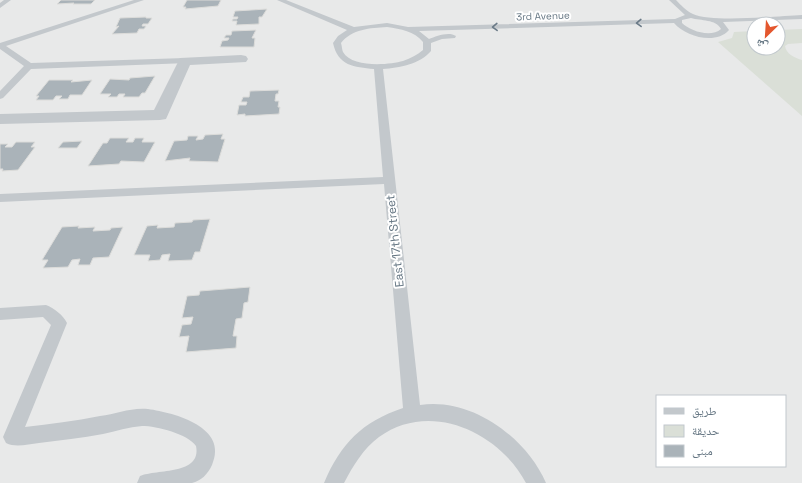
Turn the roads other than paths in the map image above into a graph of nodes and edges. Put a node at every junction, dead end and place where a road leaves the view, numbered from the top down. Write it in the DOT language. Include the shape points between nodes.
graph roads {
  1 [pos="8,0"];
  2 [pos="141,0"];
  3 [pos="280,0"];
  4 [pos="672,0"];
  5 [pos="0,6"];
  6 [pos="691,16"];
  7 [pos="802,17"];
  8 [pos="714,20"];
  9 [pos="802,24"];
  10 [pos="680,25"];
  11 [pos="786,25"];
  12 [pos="746,26"];
  13 [pos="724,27"];
  14 [pos="408,29"];
  15 [pos="354,30"];
  16 [pos="427,42"];
  17 [pos="0,45"];
  18 [pos="241,58"];
  19 [pos="185,61"];
  20 [pos="28,66"];
  21 [pos="378,67"];
  22 [pos="0,96"];
  23 [pos="0,119"];
  24 [pos="389,180"];
  25 [pos="0,198"];
  26 [pos="0,314"];
  27 [pos="412,414"];
  28 [pos="147,483"];
  29 [pos="334,483"];
  30 [pos="536,483"];
  1 -- 5 [label="lane"];
  2 -- 17 [label="lane"];
  3 -- 15 [label="lane"];
  4 -- 6 [label="lane"];
  6 -- 8 [label="lane"];
  6 -- 10 [label="lane" via="682,18"];
  7 -- 8 [label="lane"];
  8 -- 13 [label="lane"];
  9 -- 11 [label="lane"];
  10 -- 13 [label="lane" via="693,33 712,35 724,32"];
  10 -- 14 [label="lane, 3rd Avenue, one-way"];
  10 -- 16 [label="lane, 3rd Avenue" via="453,36"];
  12 -- 13 [label="lane"];
  14 -- 15 [label="lane" via="377,25"];
  14 -- 16 [label="lane" via="419,34"];
  15 -- 21 [label="lane" via="337,43 338,53 353,63"];
  16 -- 21 [label="lane" via="427,51 417,60 399,66"];
  17 -- 20 [label="lane"];
  18 -- 19 [label="street"];
  19 -- 20 [label="lane"];
  19 -- 23 [label="street" via="160,115"];
  20 -- 22 [label="lane"];
  21 -- 24 [label="lane, East 17th Street"];
  24 -- 25 [label="lane"];
  24 -- 27 [label="lane, East 17th Street"];
  26 -- 28 [label="lane" via="46,311 60,323 12,437 145,418 174,424 197,434 205,445 206,455 201,466 192,475"];
  27 -- 29 [label="lane" via="397,418 376,429 358,444"];
  27 -- 30 [label="lane" via="439,412 461,416 482,425 502,439 520,457"];
}
